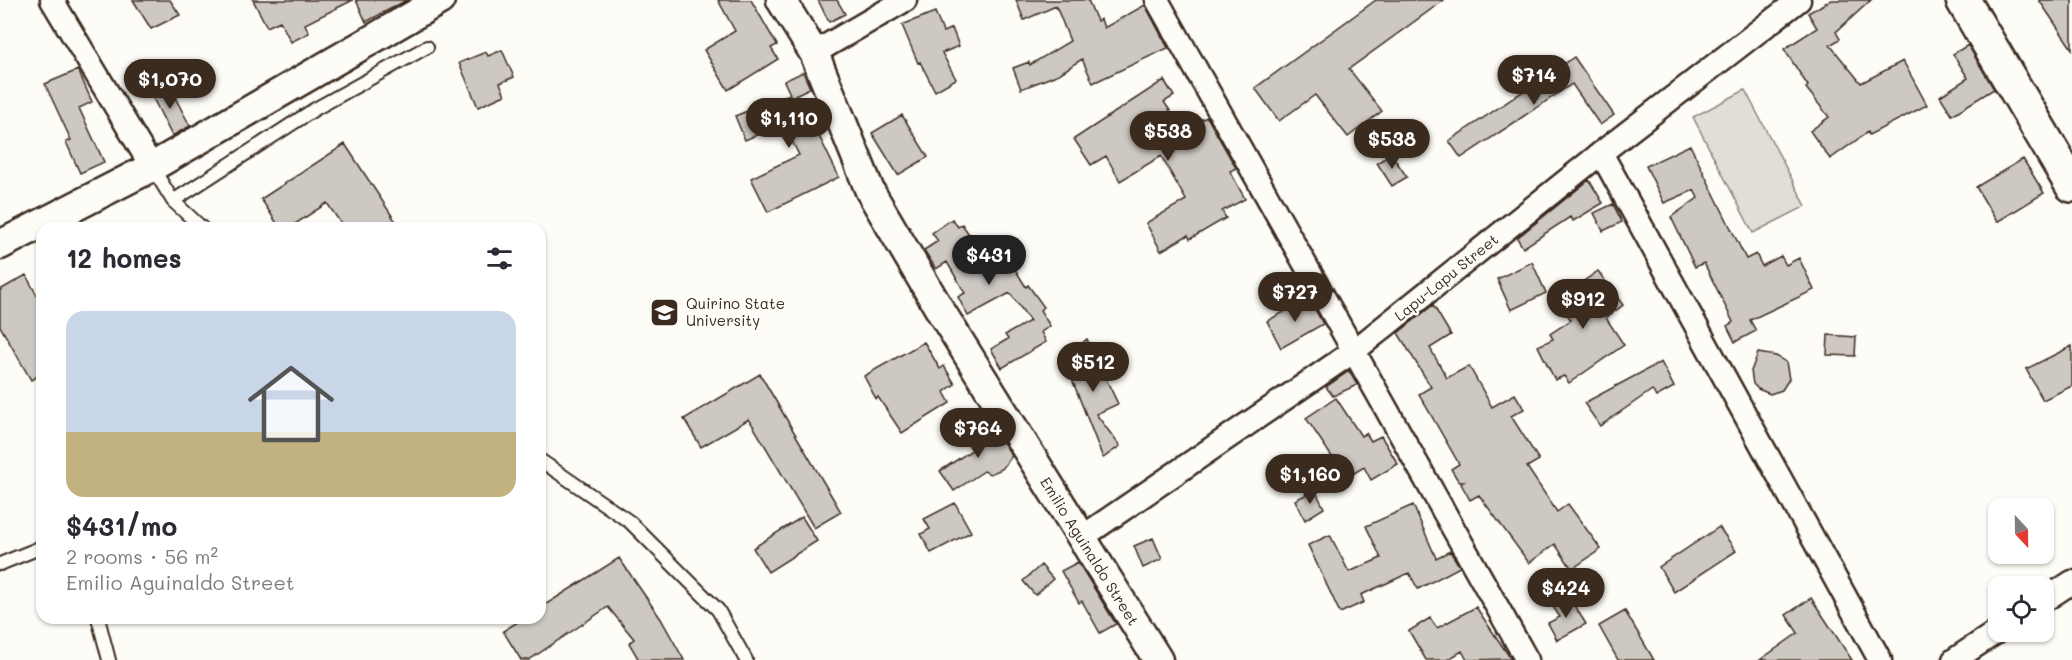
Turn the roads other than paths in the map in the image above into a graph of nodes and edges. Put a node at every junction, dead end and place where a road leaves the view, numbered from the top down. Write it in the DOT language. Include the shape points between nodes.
graph roads {
  1 [pos="52,0"];
  2 [pos="781,0"];
  3 [pos="906,0"];
  4 [pos="1158,0"];
  5 [pos="1799,0"];
  6 [pos="1964,0"];
  7 [pos="422,4"];
  8 [pos="427,47"];
  9 [pos="814,53"];
  10 [pos="1601,153"];
  11 [pos="152,167"];
  12 [pos="2072,185"];
  13 [pos="173,201"];
  14 [pos="45,222"];
  15 [pos="196,222"];
  16 [pos="36,227"];
  17 [pos="0,245"];
  18 [pos="1354,351"];
  19 [pos="546,463"];
  20 [pos="1082,538"];
  21 [pos="36,549"];
  22 [pos="0,564"];
  23 [pos="2072,582"];
  24 [pos="2054,594"];
  25 [pos="100,624"];
  26 [pos="1988,638"];
  27 [pos="109,660"];
  28 [pos="746,660"];
  29 [pos="1158,660"];
  30 [pos="1527,660"];
  31 [pos="1880,660"];
  32 [pos="1954,660"];
  1 -- 11 [label="street"];
  2 -- 9 [label="street, Emilio Aguinaldo Street"];
  3 -- 9 [label="street"];
  4 -- 18 [label="street"];
  5 -- 10 [label="street, Lapu-Lapu Street"];
  6 -- 12 [label="main road"];
  7 -- 11 [label="street"];
  8 -- 13 [label="lane" via="315,109"];
  9 -- 20 [label="street, Emilio Aguinaldo Street" via="870,191"];
  10 -- 18 [label="street, Lapu-Lapu Street"];
  10 -- 31 [label="street"];
  11 -- 13 [label="lane"];
  11 -- 14 [label="street"];
  13 -- 15 [label="lane"];
  16 -- 17 [label="street"];
  18 -- 20 [label="street, Lapu-Lapu Street"];
  18 -- 30 [label="street"];
  19 -- 28 [label="lane" via="630,522 718,610"];
  20 -- 29 [label="street, Emilio Aguinaldo Street"];
  21 -- 22 [label="lane"];
  23 -- 24 [label="street"];
  25 -- 27 [label="lane"];
  26 -- 32 [label="street"];
}
